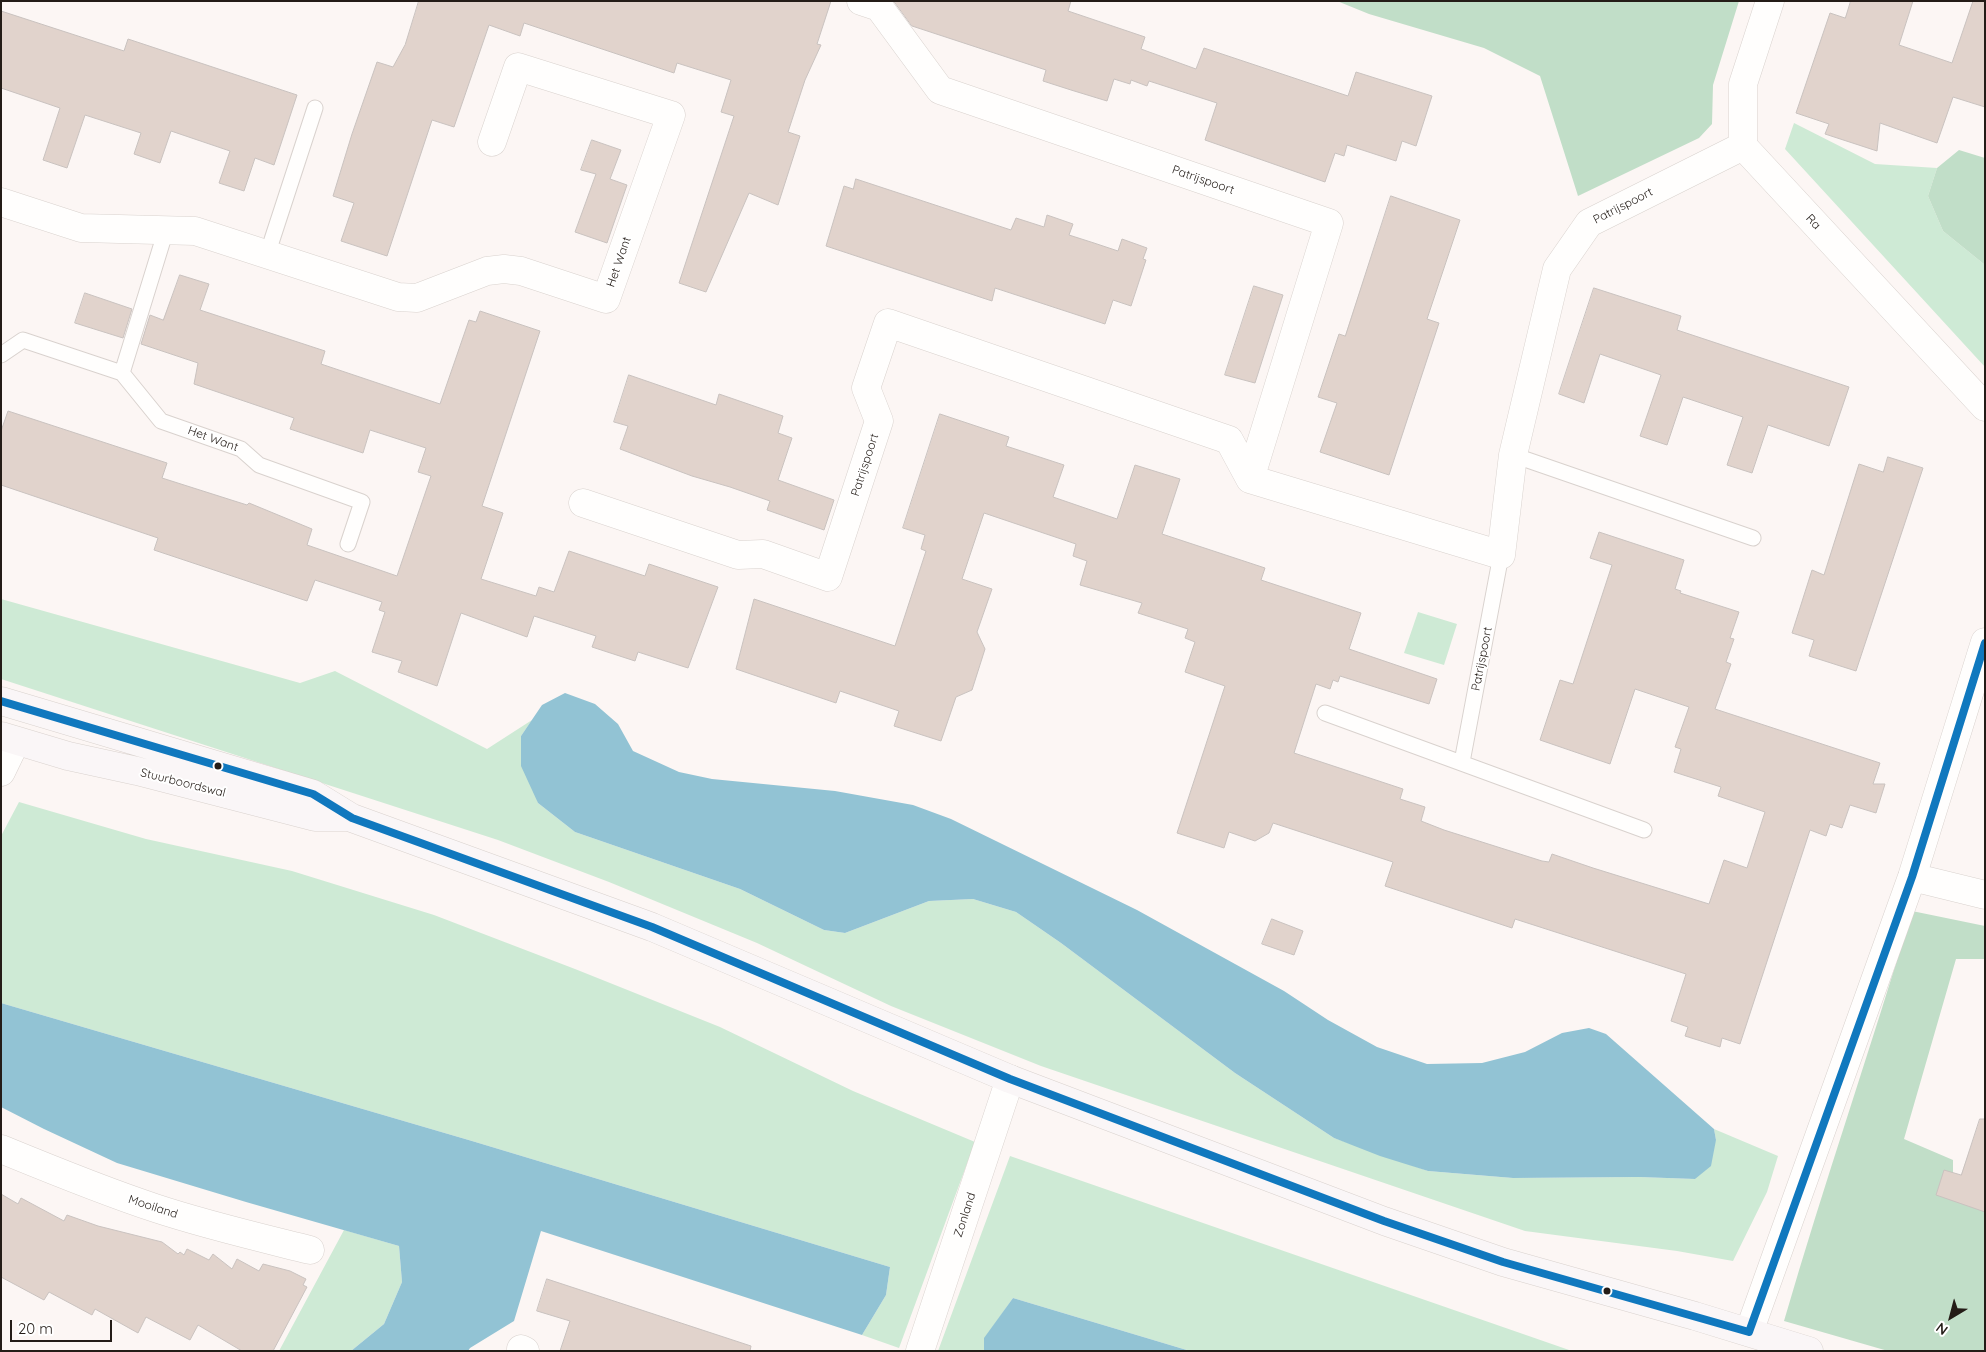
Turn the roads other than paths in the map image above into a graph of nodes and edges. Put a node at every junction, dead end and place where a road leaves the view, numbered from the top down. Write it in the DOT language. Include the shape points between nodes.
graph roads {
  1 [pos="861,1"];
  2 [pos="1770,1"];
  3 [pos="315,108"];
  4 [pos="492,142"];
  5 [pos="1744,146"];
  6 [pos="1,202"];
  7 [pos="166,230"];
  8 [pos="267,254"];
  9 [pos="1,355"];
  10 [pos="122,373"];
  11 [pos="1985,407"];
  12 [pos="1513,455"];
  13 [pos="1250,479"];
  14 [pos="583,503"];
  15 [pos="1754,538"];
  16 [pos="348,544"];
  17 [pos="1501,555"];
  18 [pos="1985,642"];
  19 [pos="13,705"];
  20 [pos="1325,713"];
  21 [pos="9,738"];
  22 [pos="1462,762"];
  23 [pos="1,772"];
  24 [pos="352,818"];
  25 [pos="1644,830"];
  26 [pos="1912,877"];
  27 [pos="1985,895"];
  28 [pos="1010,1079"];
  29 [pos="1,1149"];
  30 [pos="310,1250"];
  31 [pos="1749,1332"];
  32 [pos="920,1351"];
  33 [pos="1808,1351"];
  1 -- 13 [label="street, Patrijspoort" via="879,7 940,90 1329,223"];
  2 -- 5 [label="street" via="1743,84"];
  3 -- 8 [label="lane"];
  4 -- 8 [label="street, Het Want" via="518,67 671,115 606,299 521,271 504,269 487,270 417,298 398,297"];
  5 -- 11 [label="street, Ra"];
  5 -- 12 [label="street, Patrijspoort" via="1589,223 1557,269"];
  6 -- 7 [label="street, Het Want" via="81,228"];
  7 -- 8 [label="street, Het Want" via="195,231"];
  7 -- 10 [label="lane"];
  9 -- 10 [label="lane" via="23,340"];
  10 -- 16 [label="lane, Het Want" via="161,421 241,449 259,465 362,502"];
  12 -- 15 [label="lane"];
  12 -- 17 [label="street, Patrijspoort"];
  13 -- 14 [label="street, Patrijspoort" via="1229,440 888,323 866,388 879,422 828,576 763,554 738,555"];
  13 -- 17 [label="street"];
  17 -- 22 [label="lane, Patrijspoort"];
  18 -- 26 [label="street"];
  19 -- 21 [label="street"];
  19 -- 24 [label="street, Stuurboordswal" via="313,794"];
  20 -- 22 [label="lane"];
  21 -- 23 [label="street"];
  21 -- 24 [label="street, Stuurboordswal" via="68,756 315,816"];
  22 -- 25 [label="lane"];
  24 -- 28 [label="street, Stuurboordswal" via="652,928"];
  26 -- 27 [label="street"];
  26 -- 31 [label="street"];
  28 -- 31 [label="street, Stuurboordswal" via="1402,1228 1503,1262"];
  28 -- 32 [label="street, Zonland"];
  29 -- 30 [label="street, Mooiland" via="80,1182 156,1208"];
  31 -- 33 [label="street, Stuurboordswal"];
}
